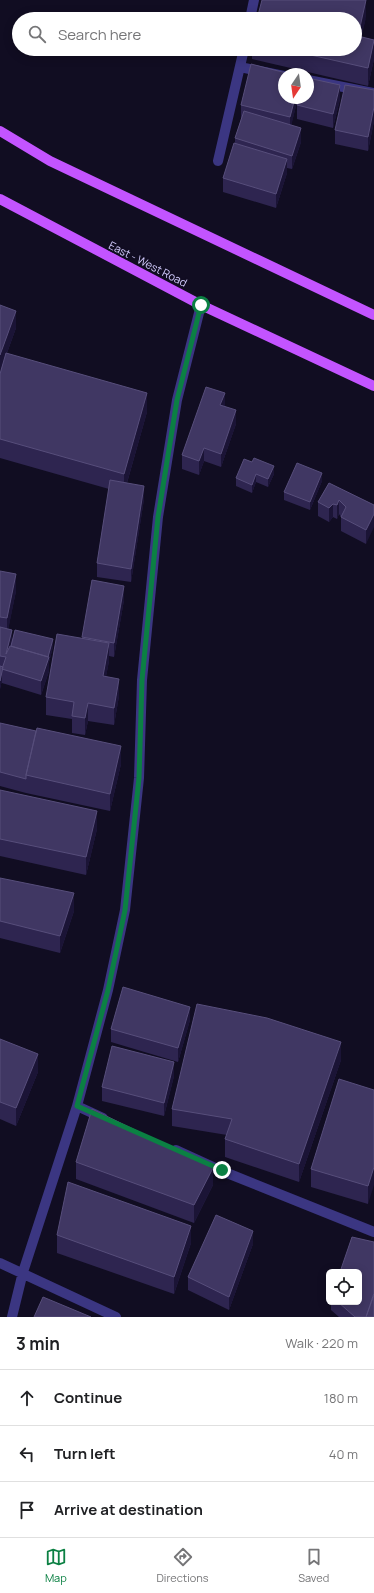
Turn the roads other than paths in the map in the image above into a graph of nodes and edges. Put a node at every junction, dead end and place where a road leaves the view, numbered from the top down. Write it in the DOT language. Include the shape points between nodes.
graph roads {
  1 [pos="254,0"];
  2 [pos="251,12"];
  3 [pos="242,56"];
  4 [pos="240,67"];
  5 [pos="278,75"];
  6 [pos="314,81"];
  7 [pos="374,93"];
  8 [pos="0,131"];
  9 [pos="218,161"];
  10 [pos="0,199"];
  11 [pos="201,305"];
  12 [pos="374,315"];
  13 [pos="374,386"];
  14 [pos="77,1106"];
  15 [pos="113,1122"];
  16 [pos="164,1145"];
  17 [pos="374,1232"];
  18 [pos="0,1263"];
  19 [pos="23,1272"];
  20 [pos="12,1317"];
  21 [pos="116,1317"];
  1 -- 2 [label="street"];
  3 -- 4 [label="street"];
  4 -- 5 [label="street"];
  4 -- 9 [label="street"];
  6 -- 7 [label="street"];
  8 -- 12 [label="main road" via="50,161"];
  10 -- 11 [label="main road, East - West Road"];
  11 -- 13 [label="main road, East - West Road"];
  11 -- 14 [label="street" via="177,400 158,517 142,680 139,778 125,910 108,990"];
  14 -- 15 [label="street"];
  14 -- 19 [label="street"];
  16 -- 17 [label="street"];
  18 -- 19 [label="street"];
  19 -- 20 [label="street"];
  19 -- 21 [label="street"];
}
